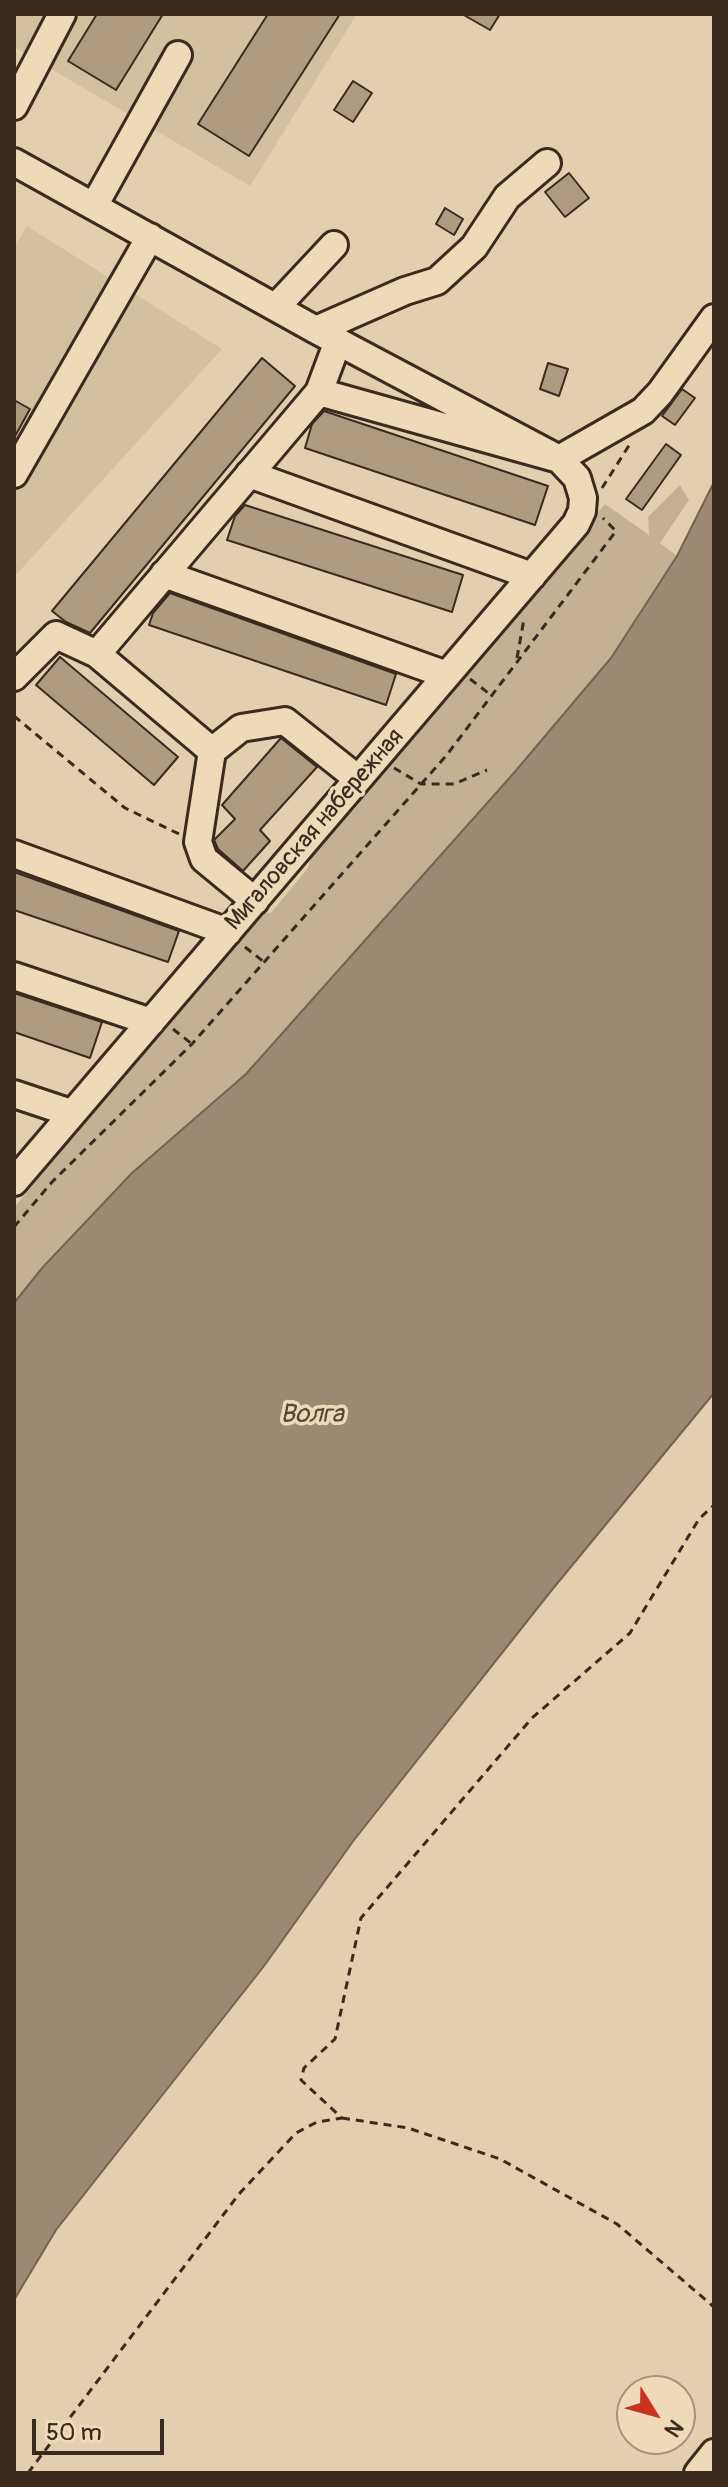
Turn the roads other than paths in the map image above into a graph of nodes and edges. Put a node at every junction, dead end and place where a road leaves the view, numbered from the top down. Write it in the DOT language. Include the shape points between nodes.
graph roads {
  1 [pos="62,14"];
  2 [pos="178,55"];
  3 [pos="14,106"];
  4 [pos="14,162"];
  5 [pos="547,163"];
  6 [pos="94,206"];
  7 [pos="150,237"];
  8 [pos="334,245"];
  9 [pos="276,307"];
  10 [pos="714,318"];
  11 [pos="327,336"];
  12 [pos="319,392"];
  13 [pos="564,463"];
  14 [pos="14,474"];
  15 [pos="249,474"];
  16 [pos="164,574"];
  17 [pos="532,576"];
  18 [pos="97,654"];
  19 [pos="451,671"];
  20 [pos="14,677"];
  21 [pos="212,751"];
  22 [pos="358,779"];
  23 [pos="14,854"];
  24 [pos="255,901"];
  25 [pos="228,932"];
  26 [pos="14,976"];
  27 [pos="151,1022"];
  28 [pos="14,1094"];
  29 [pos="71,1113"];
  30 [pos="14,1182"];
  31 [pos="714,2453"];
  32 [pos="698,2473"];
  1 -- 3 [label="street"];
  2 -- 6 [label="street"];
  4 -- 6 [label="street"];
  5 -- 11 [label="street" via="507,197 474,247 437,281 405,291"];
  6 -- 7 [label="street"];
  7 -- 9 [label="street"];
  7 -- 14 [label="street"];
  8 -- 9 [label="street"];
  9 -- 11 [label="street"];
  10 -- 13 [label="street" via="643,411"];
  11 -- 12 [label="street"];
  11 -- 13 [label="street"];
  12 -- 13 [label="street"];
  12 -- 15 [label="street"];
  13 -- 17 [label="street, Мигаловская набережная" via="583,491 582,511"];
  15 -- 16 [label="street"];
  15 -- 17 [label="street"];
  16 -- 18 [label="street"];
  16 -- 19 [label="street"];
  17 -- 19 [label="street, Мигаловская набережная"];
  18 -- 20 [label="street" via="56,635"];
  18 -- 21 [label="street"];
  19 -- 22 [label="street, Мигаловская набережная"];
  21 -- 22 [label="street" via="241,728 285,721"];
  21 -- 24 [label="street" via="198,842 204,859"];
  22 -- 24 [label="street, Мигаловская набережная"];
  23 -- 25 [label="street"];
  24 -- 25 [label="street, Мигаловская набережная"];
  25 -- 27 [label="street, Мигаловская набережная"];
  26 -- 27 [label="street"];
  27 -- 29 [label="street, Мигаловская набережная"];
  28 -- 29 [label="street"];
  29 -- 30 [label="street, Мигаловская набережная"];
  31 -- 32 [label="street"];
}
